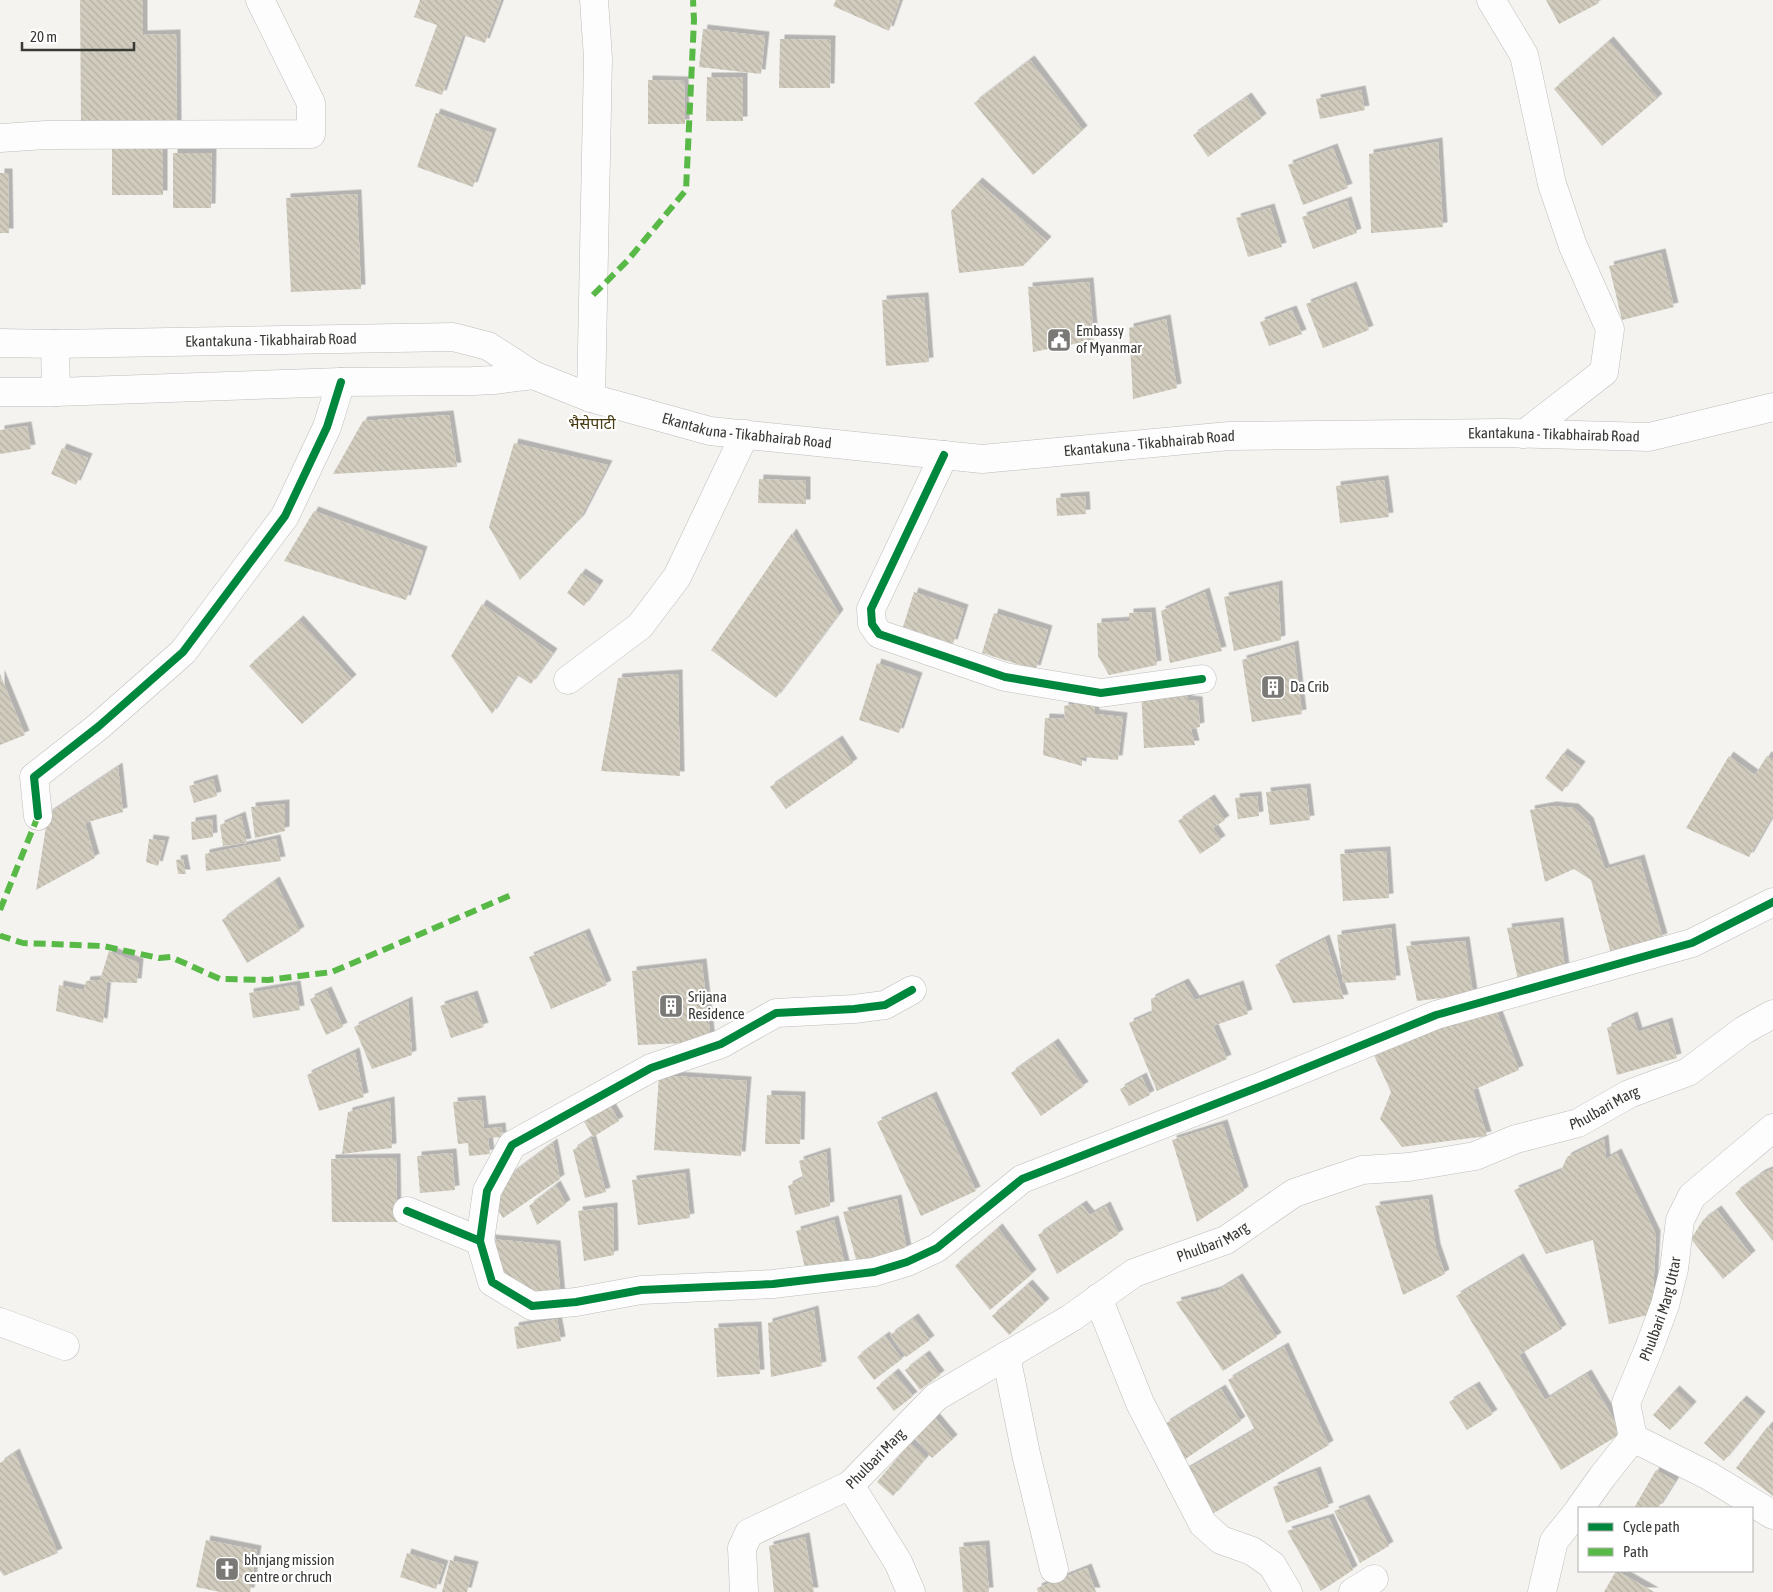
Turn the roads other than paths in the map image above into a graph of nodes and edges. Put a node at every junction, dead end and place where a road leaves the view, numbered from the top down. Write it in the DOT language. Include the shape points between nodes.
graph roads {
  1 [pos="260,0"];
  2 [pos="594,0"];
  3 [pos="1491,0"];
  4 [pos="0,138"];
  5 [pos="0,343"];
  6 [pos="55,344"];
  7 [pos="533,375"];
  8 [pos="341,382"];
  9 [pos="0,392"];
  10 [pos="56,392"];
  11 [pos="591,398"];
  12 [pos="1773,407"];
  13 [pos="745,434"];
  14 [pos="1524,434"];
  15 [pos="944,456"];
  16 [pos="1202,679"];
  17 [pos="568,680"];
  18 [pos="38,816"];
  19 [pos="1773,902"];
  20 [pos="912,990"];
  21 [pos="1773,1014"];
  22 [pos="1773,1128"];
  23 [pos="407,1211"];
  24 [pos="480,1241"];
  25 [pos="1098,1298"];
  26 [pos="0,1322"];
  27 [pos="65,1346"];
  28 [pos="1006,1356"];
  29 [pos="1633,1438"];
  30 [pos="850,1485"];
  31 [pos="1581,1507"];
  32 [pos="1578,1511"];
  33 [pos="1773,1514"];
  34 [pos="1054,1569"];
  35 [pos="744,1592"];
  36 [pos="911,1592"];
  37 [pos="1288,1592"];
  38 [pos="1542,1592"];
  1 -- 4 [label="street" via="311,103 311,134"];
  2 -- 11 [label="street" via="598,58"];
  3 -- 14 [label="street" via="1524,55 1552,184 1573,246 1610,329 1604,372"];
  5 -- 6 [label="street, Ekantakuna - Tikabhairab Road"];
  6 -- 7 [label="street, Ekantakuna - Tikabhairab Road" via="453,337 488,346"];
  6 -- 10 [label="street"];
  7 -- 8 [label="street, Ekantakuna - Tikabhairab Road" via="487,381"];
  7 -- 11 [label="street, Ekantakuna - Tikabhairab Road"];
  8 -- 10 [label="street, Ekantakuna - Tikabhairab Road"];
  8 -- 18 [label="street" via="327,427 285,516 183,652 100,726 34,777"];
  9 -- 10 [label="street, Ekantakuna - Tikabhairab Road"];
  11 -- 13 [label="street, Ekantakuna - Tikabhairab Road" via="710,431"];
  12 -- 14 [label="street, Ekantakuna - Tikabhairab Road" via="1649,437"];
  13 -- 15 [label="street, Ekantakuna - Tikabhairab Road"];
  13 -- 17 [label="street" via="678,577 640,626"];
  14 -- 15 [label="street, Ekantakuna - Tikabhairab Road" via="1228,436 982,459"];
  15 -- 16 [label="street" via="871,609 872,624 879,634 1005,677 1101,694"];
  19 -- 24 [label="street" via="1692,943 1436,1015 1022,1179 937,1248 874,1272 772,1284 641,1290 532,1306 492,1282"];
  20 -- 24 [label="street" via="885,1005 776,1013 721,1044 651,1068 512,1144 487,1191"];
  21 -- 25 [label="street, Phulbari Marg" via="1744,1030 1688,1072 1629,1094 1578,1123 1516,1139 1474,1156 1362,1170 1294,1193 1226,1240 1134,1273"];
  22 -- 29 [label="street, Phulbari Marg Uttar" via="1692,1196 1680,1220 1674,1270 1665,1305 1626,1403"];
  23 -- 24 [label="street"];
  25 -- 28 [label="street, Phulbari Marg" via="1071,1318"];
  25 -- 37 [label="street" via="1140,1403 1203,1524 1221,1540 1252,1551 1272,1565"];
  26 -- 27 [label="street"];
  28 -- 30 [label="street, Phulbari Marg" via="936,1397"];
  28 -- 34 [label="street"];
  29 -- 31 [label="street"];
  29 -- 33 [label="street" via="1709,1476"];
  30 -- 35 [label="street, Phulbari Marg" via="748,1533 742,1548"];
  30 -- 36 [label="street" via="898,1562"];
  32 -- 38 [label="street" via="1554,1541"];
}
